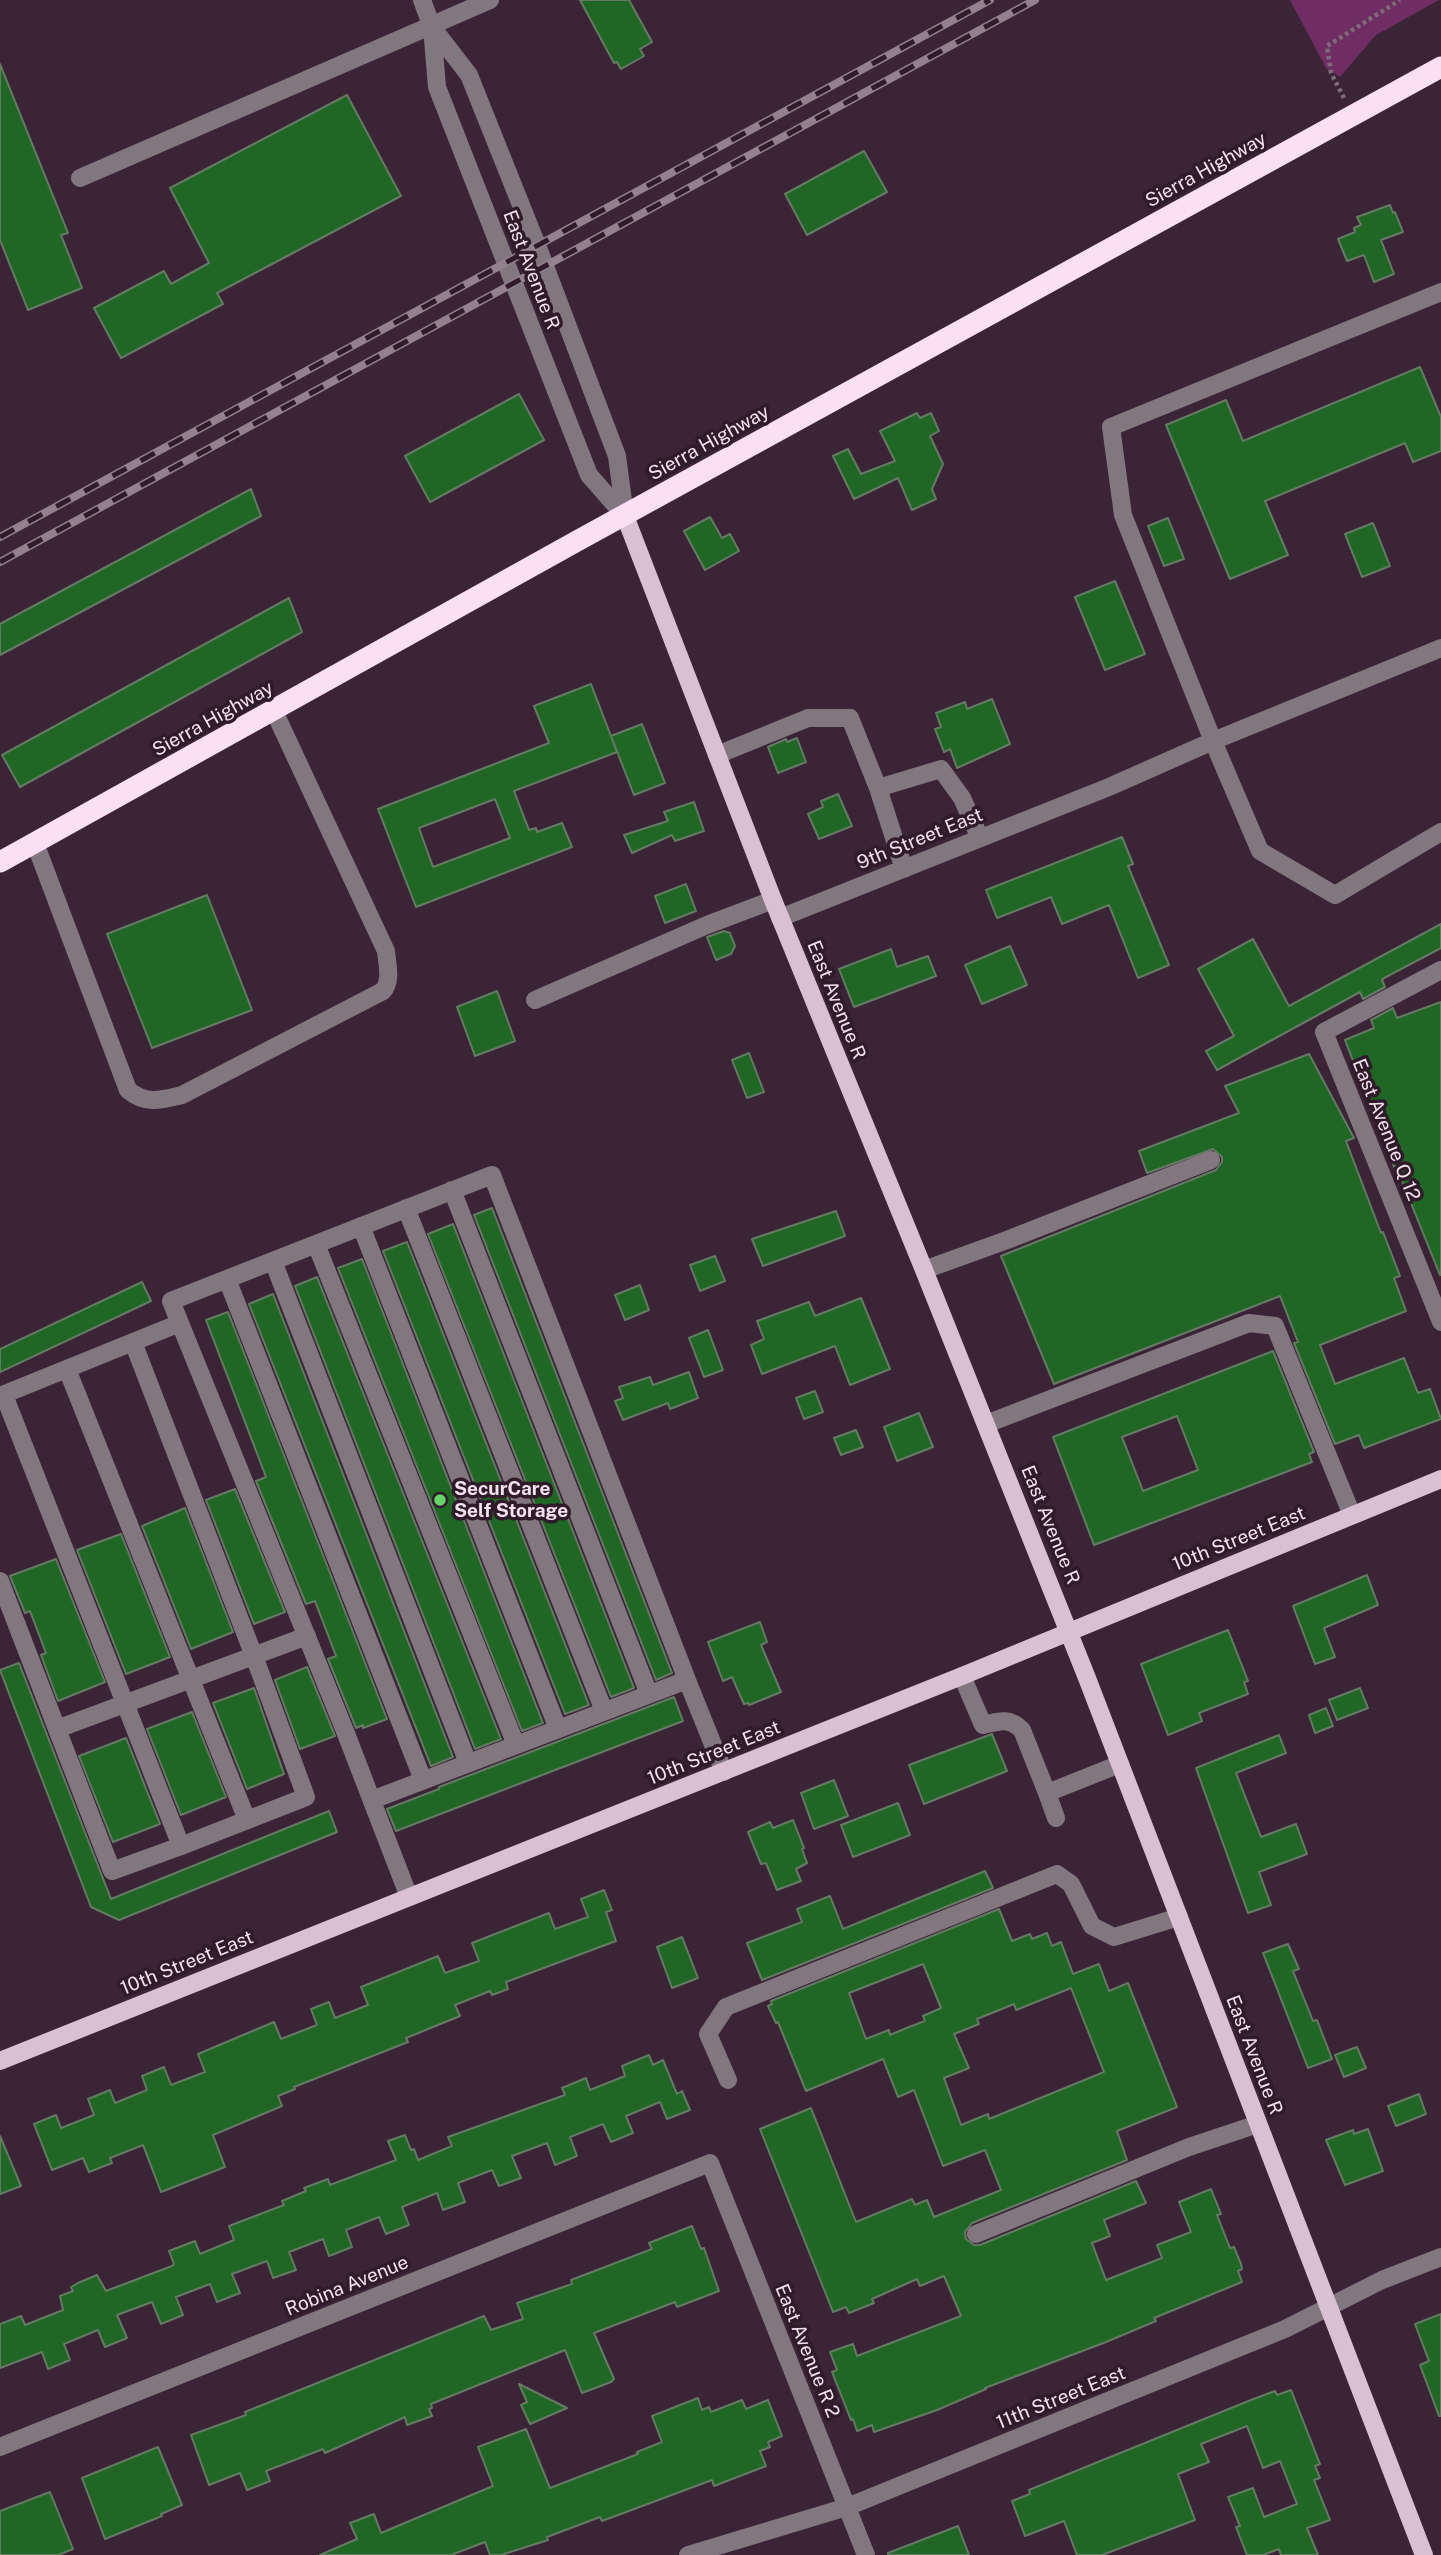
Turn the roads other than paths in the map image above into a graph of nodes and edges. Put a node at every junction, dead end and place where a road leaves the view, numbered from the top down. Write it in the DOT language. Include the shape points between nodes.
graph roads {
  1 [pos="422,0"];
  2 [pos="490,0"];
  3 [pos="432,27"];
  4 [pos="1441,67"];
  5 [pos="80,178"];
  6 [pos="1441,292"];
  7 [pos="625,516"];
  8 [pos="1441,648"];
  9 [pos="274,711"];
  10 [pos="1213,741"];
  11 [pos="717,755"];
  12 [pos="878,788"];
  13 [pos="1441,832"];
  14 [pos="979,838"];
  15 [pos="35,842"];
  16 [pos="0,862"];
  17 [pos="904,869"];
  18 [pos="773,900"];
  19 [pos="780,918"];
  20 [pos="1441,970"];
  21 [pos="535,1000"];
  22 [pos="1211,1160"];
  23 [pos="452,1190"];
  24 [pos="406,1208"];
  25 [pos="361,1226"];
  26 [pos="316,1244"];
  27 [pos="273,1261"];
  28 [pos="924,1270"];
  29 [pos="227,1279"];
  30 [pos="1441,1322"];
  31 [pos="180,1323"];
  32 [pos="133,1342"];
  33 [pos="67,1369"];
  34 [pos="2,1396"];
  35 [pos="986,1424"];
  36 [pos="1441,1479"];
  37 [pos="1352,1515"];
  38 [pos="0,1581"];
  39 [pos="1069,1631"];
  40 [pos="307,1636"];
  41 [pos="254,1656"];
  42 [pos="962,1676"];
  43 [pos="192,1679"];
  44 [pos="687,1680"];
  45 [pos="649,1694"];
  46 [pos="126,1704"];
  47 [pos="604,1712"];
  48 [pos="57,1729"];
  49 [pos="558,1729"];
  50 [pos="516,1745"];
  51 [pos="468,1763"];
  52 [pos="1120,1764"];
  53 [pos="723,1772"];
  54 [pos="423,1780"];
  55 [pos="1047,1793"];
  56 [pos="372,1800"];
  57 [pos="1056,1818"];
  58 [pos="247,1820"];
  59 [pos="181,1846"];
  60 [pos="410,1897"];
  61 [pos="1179,1917"];
  62 [pos="0,2061"];
  63 [pos="728,2080"];
  64 [pos="1258,2124"];
  65 [pos="709,2163"];
  66 [pos="976,2234"];
  67 [pos="1441,2257"];
  68 [pos="1329,2306"];
  69 [pos="0,2447"];
  70 [pos="847,2507"];
  71 [pos="688,2555"];
  72 [pos="866,2555"];
  73 [pos="1424,2555"];
  1 -- 3 [label="street, East Avenue R"];
  2 -- 3 [label="street"];
  3 -- 5 [label="street"];
  3 -- 7 [label="street, East Avenue R" via="469,75 537,246 617,456"];
  3 -- 7 [label="street, East Avenue R" via="437,87 579,450 589,475"];
  4 -- 7 [label="highway, Sierra Highway"];
  6 -- 10 [label="street" via="1111,427 1123,515"];
  7 -- 9 [label="highway, Sierra Highway"];
  7 -- 11 [label="main road, East Avenue R"];
  8 -- 10 [label="street, 9th Street East"];
  9 -- 15 [label="highway, Sierra Highway"];
  9 -- 15 [label="street" via="386,951 389,975 383,991 182,1095 152,1102 136,1097 128,1090"];
  10 -- 13 [label="street" via="1260,851 1335,895"];
  10 -- 14 [label="street, 9th Street East"];
  11 -- 12 [label="street" via="808,718 850,718"];
  11 -- 18 [label="main road, East Avenue R"];
  12 -- 14 [label="street" via="941,769 962,798"];
  12 -- 17 [label="street"];
  14 -- 17 [label="street, 9th Street East"];
  15 -- 16 [label="highway, Sierra Highway"];
  17 -- 19 [label="street, 9th Street East"];
  18 -- 19 [label="main road, East Avenue R"];
  18 -- 21 [label="street"];
  19 -- 28 [label="main road, East Avenue R"];
  20 -- 30 [label="street, East Avenue Q 12" via="1324,1032"];
  22 -- 28 [label="street"];
  23 -- 24 [label="street"];
  23 -- 44 [label="street" via="492,1175"];
  23 -- 45 [label="street"];
  24 -- 25 [label="street"];
  24 -- 47 [label="street"];
  25 -- 26 [label="street"];
  25 -- 49 [label="street"];
  26 -- 27 [label="street"];
  26 -- 50 [label="street"];
  27 -- 29 [label="street"];
  27 -- 51 [label="street"];
  28 -- 35 [label="main road, East Avenue R"];
  29 -- 31 [label="street" via="171,1301"];
  29 -- 54 [label="street"];
  31 -- 32 [label="street"];
  31 -- 40 [label="street"];
  32 -- 33 [label="street"];
  32 -- 41 [label="street"];
  33 -- 34 [label="street"];
  33 -- 43 [label="street"];
  34 -- 46 [label="street"];
  35 -- 37 [label="street" via="1249,1323 1275,1326"];
  35 -- 39 [label="main road, East Avenue R"];
  36 -- 37 [label="main road, 10th Street East"];
  37 -- 39 [label="main road, 10th Street East"];
  38 -- 48 [label="street"];
  39 -- 42 [label="main road, 10th Street East"];
  39 -- 52 [label="main road, East Avenue R"];
  40 -- 41 [label="street"];
  40 -- 56 [label="street"];
  41 -- 43 [label="street"];
  41 -- 58 [label="street" via="306,1797"];
  42 -- 53 [label="main road, 10th Street East"];
  42 -- 55 [label="street" via="983,1725 1004,1720 1022,1730"];
  43 -- 46 [label="street"];
  43 -- 58 [label="street"];
  44 -- 45 [label="street"];
  44 -- 53 [label="street"];
  45 -- 47 [label="street"];
  46 -- 48 [label="street"];
  46 -- 59 [label="street"];
  47 -- 49 [label="street"];
  48 -- 59 [label="street" via="112,1871"];
  49 -- 50 [label="street"];
  50 -- 51 [label="street"];
  51 -- 54 [label="street"];
  52 -- 55 [label="street"];
  52 -- 61 [label="main road, East Avenue R"];
  53 -- 60 [label="main road, 10th Street East"];
  54 -- 56 [label="street"];
  55 -- 57 [label="street"];
  56 -- 60 [label="street"];
  58 -- 59 [label="street"];
  60 -- 62 [label="main road, 10th Street East"];
  61 -- 63 [label="street" via="1114,1937 1092,1926 1072,1884 1057,1874 726,2007 708,2035"];
  61 -- 64 [label="main road, East Avenue R"];
  64 -- 66 [label="street" via="1189,2147"];
  64 -- 68 [label="main road, East Avenue R"];
  65 -- 69 [label="street, Robina Avenue"];
  65 -- 70 [label="street, East Avenue R 2"];
  67 -- 68 [label="street, 11th Street East"];
  68 -- 70 [label="street, 11th Street East" via="1285,2329"];
  68 -- 73 [label="main road, East Avenue R"];
  70 -- 71 [label="street, 11th Street East"];
  70 -- 72 [label="street, East Avenue R 2"];
}
